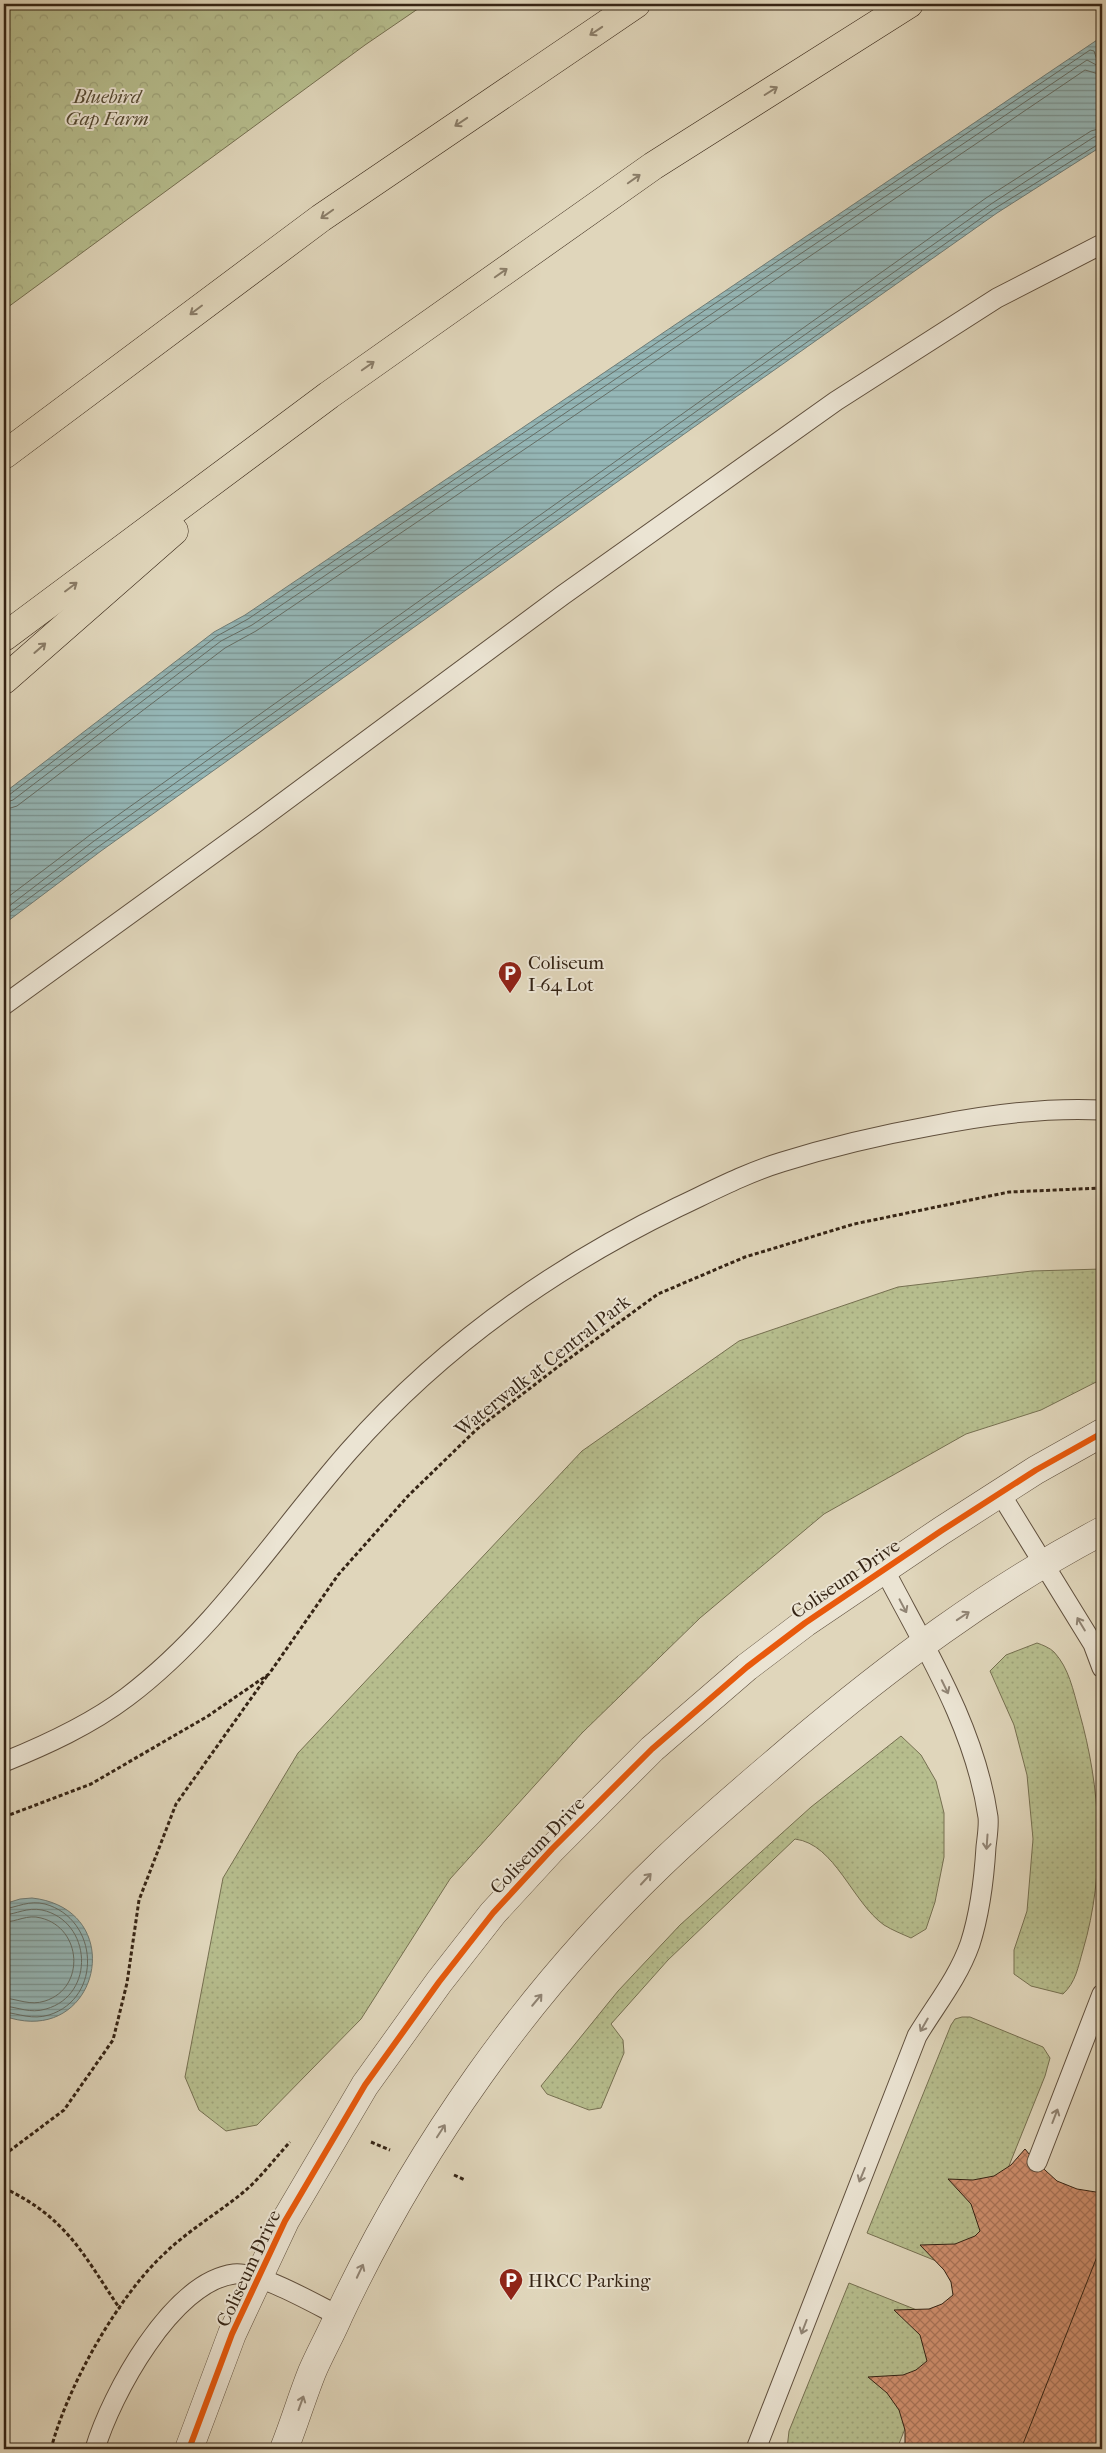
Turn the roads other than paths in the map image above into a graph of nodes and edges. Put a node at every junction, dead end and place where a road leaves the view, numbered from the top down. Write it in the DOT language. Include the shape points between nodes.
graph roads {
  1 [pos="636,4"];
  2 [pos="909,4"];
  3 [pos="1102,244"];
  4 [pos="329,395"];
  5 [pos="4,455"];
  6 [pos="4,637"];
  7 [pos="4,680"];
  8 [pos="4,1006"];
  9 [pos="1102,1110"];
  10 [pos="1102,1433"];
  11 [pos="1000,1493"];
  12 [pos="1102,1530"];
  13 [pos="1044,1563"];
  14 [pos="884,1569"];
  15 [pos="922,1643"];
  16 [pos="1102,1668"];
  17 [pos="4,1762"];
  18 [pos="1102,1994"];
  19 [pos="1037,2162"];
  20 [pos="259,2278"];
  21 [pos="339,2316"];
  22 [pos="95,2449"];
  23 [pos="188,2449"];
  24 [pos="284,2449"];
  25 [pos="756,2449"];
  1 -- 5 [label="highway, one-way" via="321,218"];
  4 -- 2 [label="highway, one-way" via="653,166"];
  3 -- 8 [label="lane" via="997,298 836,401 563,595"];
  6 -- 4 [label="highway, one-way"];
  7 -- 4 [label="highway, one-way"];
  9 -- 17 [label="lane" via="1074,1108 967,1119 889,1134 789,1160 708,1192 594,1250 489,1320 394,1403 348,1452 221,1609 127,1697 78,1728"];
  10 -- 11 [label="street, Coliseum Drive"];
  11 -- 13 [label="lane"];
  11 -- 14 [label="street, Coliseum Drive"];
  12 -- 13 [label="street"];
  15 -- 13 [label="street, one-way"];
  16 -- 13 [label="lane, one-way" via="1093,1644"];
  14 -- 15 [label="lane, one-way"];
  14 -- 20 [label="street, Coliseum Drive" via="805,1622 747,1667 652,1750 552,1849 494,1913 438,1982 365,2085 286,2221"];
  21 -- 15 [label="street, one-way" via="364,2262 421,2162 482,2069 571,1959 658,1866 723,1807 843,1704"];
  15 -- 25 [label="lane, one-way" via="962,1722 978,1770 988,1819 984,1886 969,1945 951,1985 917,2036"];
  19 -- 18 [label="lane, one-way"];
  20 -- 21 [label="lane"];
  20 -- 22 [label="lane" via="235,2274 226,2276 209,2282 183,2301 148,2342 118,2391"];
  20 -- 23 [label="street, Coliseum Drive" via="232,2334"];
  24 -- 21 [label="street, one-way" via="313,2371"];
}
